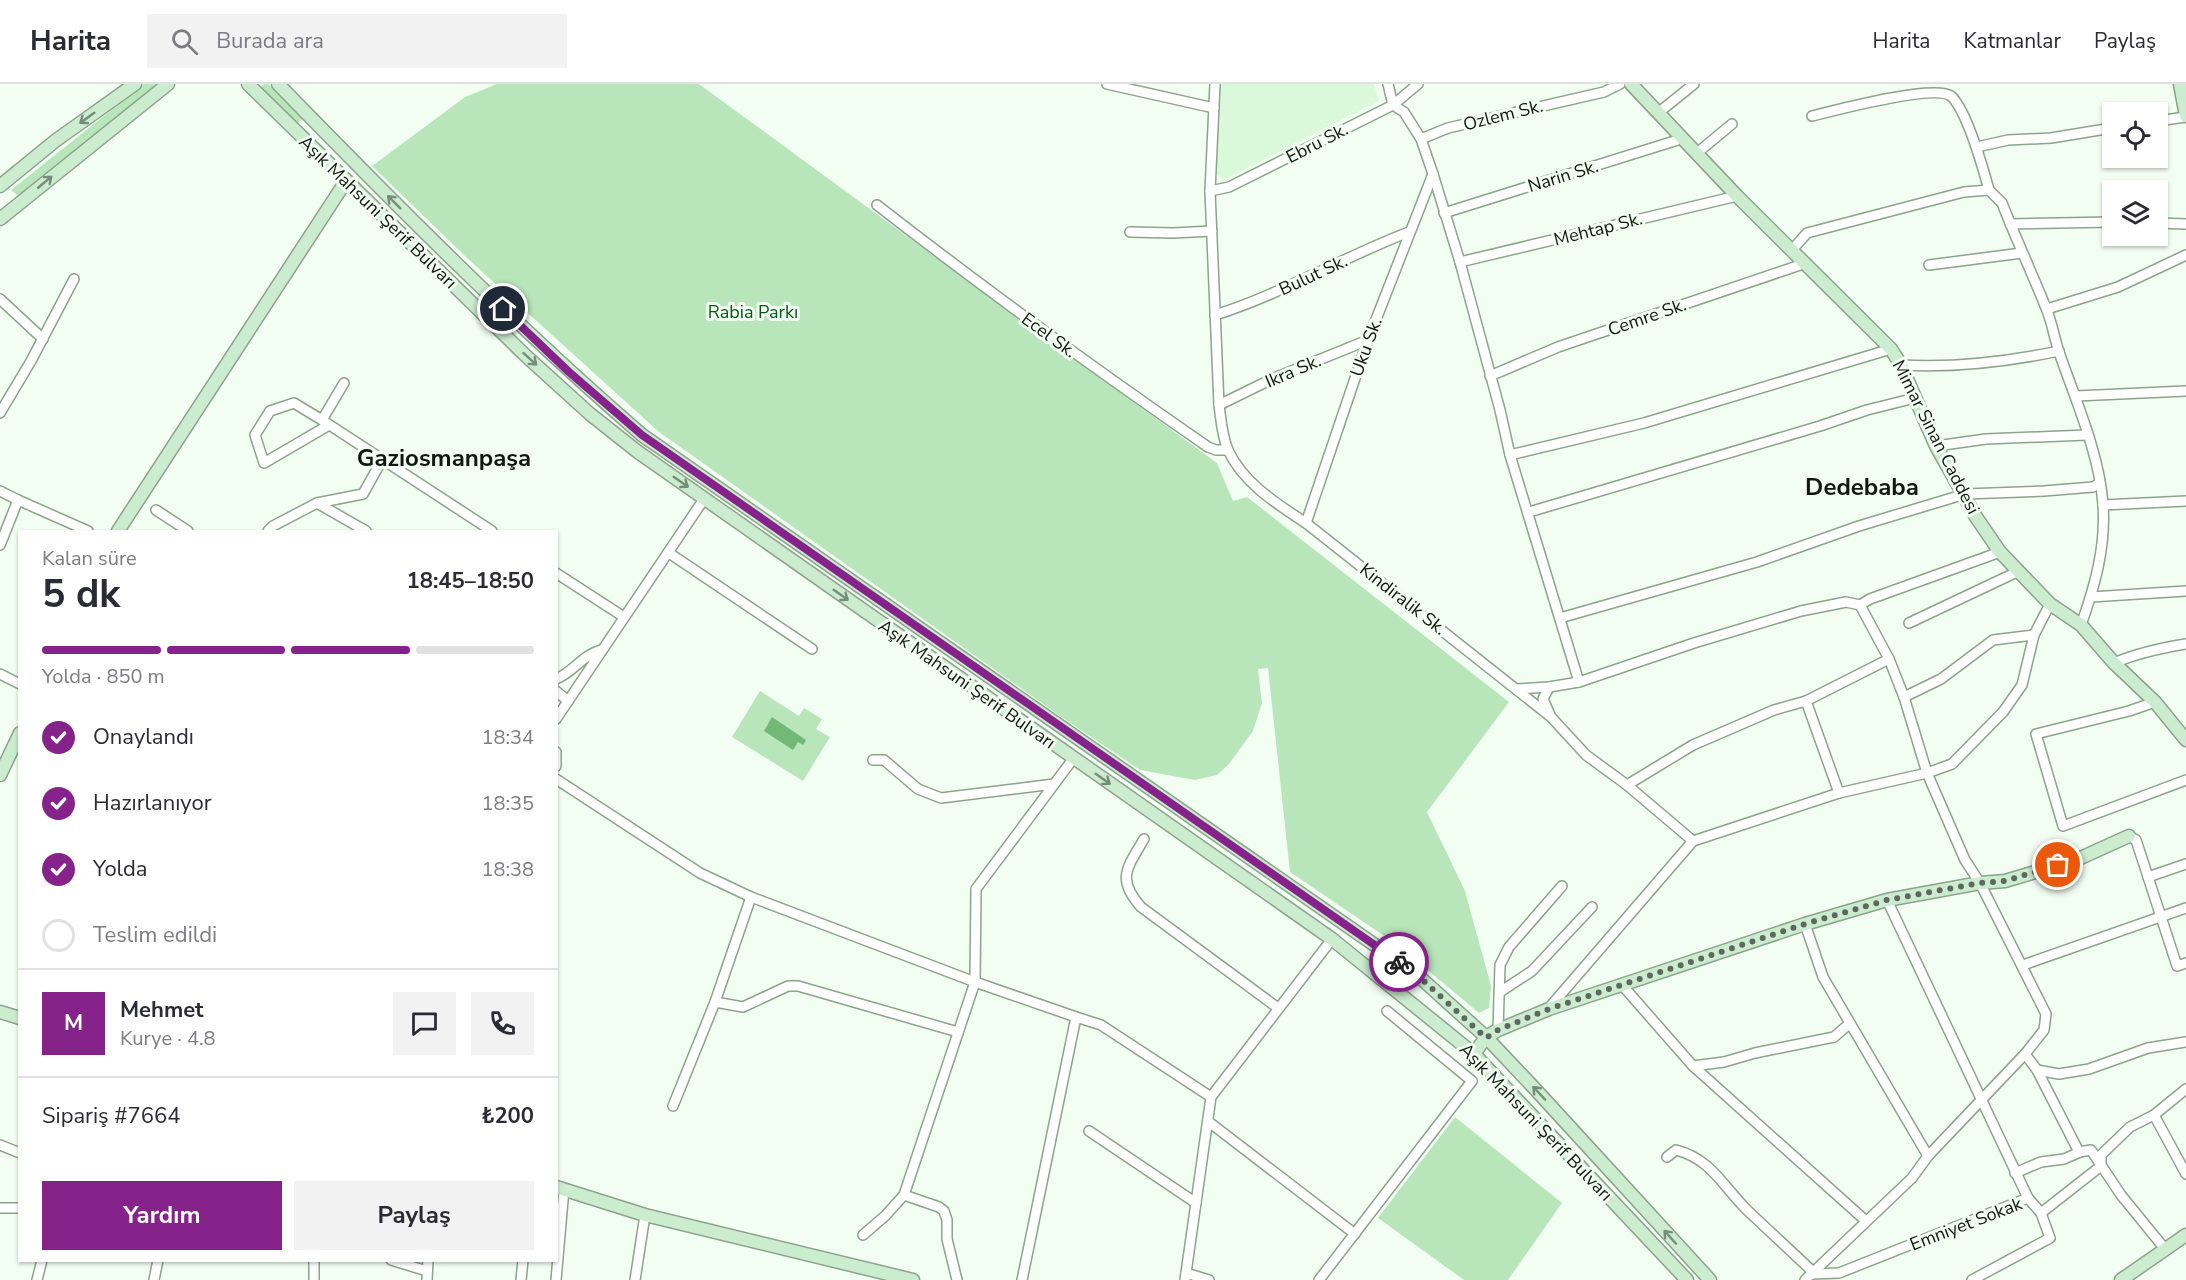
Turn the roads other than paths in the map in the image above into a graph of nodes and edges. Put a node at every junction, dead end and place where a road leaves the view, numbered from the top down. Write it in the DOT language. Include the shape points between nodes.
graph roads {
  1 [pos="135,84"];
  2 [pos="168,84"];
  3 [pos="248,84"];
  4 [pos="278,84"];
  5 [pos="1107,84"];
  6 [pos="1215,84"];
  7 [pos="1388,84"];
  8 [pos="1418,84"];
  9 [pos="1620,84"];
  10 [pos="1631,84"];
  11 [pos="1694,84"];
  12 [pos="2180,84"];
  13 [pos="1393,105"];
  14 [pos="1214,108"];
  15 [pos="1658,113"];
  16 [pos="1812,117"];
  17 [pos="2186,117"];
  18 [pos="2168,119"];
  19 [pos="1732,124"];
  20 [pos="2102,130"];
  21 [pos="1421,139"];
  22 [pos="1681,139"];
  23 [pos="1977,147"];
  24 [pos="1697,153"];
  25 [pos="1433,174"];
  26 [pos="346,181"];
  27 [pos="0,186"];
  28 [pos="1989,190"];
  29 [pos="1210,191"];
  30 [pos="1737,196"];
  31 [pos="877,205"];
  32 [pos="1444,213"];
  33 [pos="0,219"];
  34 [pos="2102,222"];
  35 [pos="2168,223"];
  36 [pos="2010,224"];
  37 [pos="2186,224"];
  38 [pos="1212,231"];
  39 [pos="1130,232"];
  40 [pos="1409,232"];
  41 [pos="1792,250"];
  42 [pos="2022,254"];
  43 [pos="2186,255"];
  44 [pos="1460,262"];
  45 [pos="1806,263"];
  46 [pos="1929,265"];
  47 [pos="74,279"];
  48 [pos="0,299"];
  49 [pos="2047,309"];
  50 [pos="1215,315"];
  51 [pos="43,339"];
  52 [pos="1368,340"];
  53 [pos="1891,349"];
  54 [pos="2059,351"];
  55 [pos="1901,365"];
  56 [pos="1490,376"];
  57 [pos="344,383"];
  58 [pos="2186,391"];
  59 [pos="2076,396"];
  60 [pos="1915,398"];
  61 [pos="1219,405"];
  62 [pos="0,413"];
  63 [pos="326,422"];
  64 [pos="2087,435"];
  65 [pos="1936,446"];
  66 [pos="1228,450"];
  67 [pos="1510,455"];
  68 [pos="382,460"];
  69 [pos="2100,483"];
  70 [pos="0,490"];
  71 [pos="1965,494"];
  72 [pos="704,498"];
  73 [pos="18,500"];
  74 [pos="2186,501"];
  75 [pos="317,503"];
  76 [pos="2103,505"];
  77 [pos="156,510"];
  78 [pos="1528,512"];
  79 [pos="1306,522"];
  80 [pos="86,530"];
  81 [pos="119,530"];
  82 [pos="186,530"];
  83 [pos="269,530"];
  84 [pos="364,530"];
  85 [pos="490,530"];
  86 [pos="0,544"];
  87 [pos="2000,552"];
  88 [pos="669,553"];
  89 [pos="2019,571"];
  90 [pos="558,574"];
  91 [pos="2186,591"];
  92 [pos="2091,597"];
  93 [pos="2050,604"];
  94 [pos="1860,605"];
  95 [pos="624,617"];
  96 [pos="1560,618"];
  97 [pos="1909,622"];
  98 [pos="2081,625"];
  99 [pos="2034,635"];
  100 [pos="2186,645"];
  101 [pos="812,649"];
  102 [pos="602,650"];
  103 [pos="1889,659"];
  104 [pos="2114,663"];
  105 [pos="0,674"];
  106 [pos="558,678"];
  107 [pos="1579,682"];
  108 [pos="18,683"];
  109 [pos="1549,687"];
  110 [pos="1516,689"];
  111 [pos="558,693"];
  112 [pos="1904,697"];
  113 [pos="568,701"];
  114 [pos="1806,701"];
  115 [pos="2155,702"];
  116 [pos="558,716"];
  117 [pos="1551,717"];
  118 [pos="18,737"];
  119 [pos="2186,740"];
  120 [pos="1073,759"];
  121 [pos="873,760"];
  122 [pos="1927,773"];
  123 [pos="0,775"];
  124 [pos="558,780"];
  125 [pos="2186,780"];
  126 [pos="1054,784"];
  127 [pos="1627,785"];
  128 [pos="1839,793"];
  129 [pos="2129,836"];
  130 [pos="1144,839"];
  131 [pos="1693,841"];
  132 [pos="2186,864"];
  133 [pos="2148,877"];
  134 [pos="1980,883"];
  135 [pos="1562,886"];
  136 [pos="751,897"];
  137 [pos="1887,900"];
  138 [pos="1592,907"];
  139 [pos="2186,908"];
  140 [pos="2160,918"];
  141 [pos="1805,924"];
  142 [pos="1332,939"];
  143 [pos="2186,963"];
  144 [pos="2023,965"];
  145 [pos="975,982"];
  146 [pos="1622,985"];
  147 [pos="1500,992"];
  148 [pos="715,1002"];
  149 [pos="1278,1008"];
  150 [pos="1549,1009"];
  151 [pos="1387,1011"];
  152 [pos="0,1012"];
  153 [pos="18,1017"];
  154 [pos="1076,1017"];
  155 [pos="1849,1024"];
  156 [pos="1498,1030"];
  157 [pos="958,1032"];
  158 [pos="1486,1038"];
  159 [pos="2186,1042"];
  160 [pos="1474,1054"];
  161 [pos="2025,1054"];
  162 [pos="1693,1066"];
  163 [pos="2037,1070"];
  164 [pos="2186,1089"];
  165 [pos="1212,1097"];
  166 [pos="1982,1101"];
  167 [pos="673,1106"];
  168 [pos="2154,1115"];
  169 [pos="1209,1122"];
  170 [pos="1089,1131"];
  171 [pos="0,1145"];
  172 [pos="18,1152"];
  173 [pos="2080,1152"];
  174 [pos="1928,1156"];
  175 [pos="1667,1157"];
  176 [pos="2100,1166"];
  177 [pos="2015,1173"];
  178 [pos="2186,1174"];
  179 [pos="560,1188"];
  180 [pos="904,1195"];
  181 [pos="2028,1198"];
  182 [pos="1196,1203"];
  183 [pos="0,1208"];
  184 [pos="18,1208"];
  185 [pos="2041,1213"];
  186 [pos="645,1215"];
  187 [pos="1866,1221"];
  188 [pos="558,1234"];
  189 [pos="1355,1234"];
  190 [pos="863,1235"];
  191 [pos="2186,1235"];
  192 [pos="2165,1249"];
  193 [pos="42,1262"];
  194 [pos="158,1262"];
  195 [pos="314,1262"];
  196 [pos="396,1262"];
  197 [pos="523,1262"];
  198 [pos="557,1262"];
  199 [pos="427,1275"];
  200 [pos="1185,1276"];
  201 [pos="1810,1276"];
  202 [pos="37,1280"];
  203 [pos="154,1280"];
  204 [pos="314,1280"];
  205 [pos="521,1280"];
  206 [pos="556,1280"];
  207 [pos="635,1280"];
  208 [pos="913,1280"];
  209 [pos="957,1280"];
  210 [pos="1022,1280"];
  211 [pos="1209,1280"];
  212 [pos="1319,1280"];
  213 [pos="1687,1280"];
  214 [pos="1710,1280"];
  215 [pos="1972,1280"];
  216 [pos="2121,1280"];
  1 -- 27 [label="main road, one-way"];
  33 -- 2 [label="main road, one-way"];
  3 -- 26 [label="main road, Aşık Mahsuni Şerif Bulvarı"];
  158 -- 4 [label="main road, Aşık Mahsuni Şerif Bulvarı, one-way" via="1415,973 642,435 569,372 437,246"];
  5 -- 14 [label="street"];
  6 -- 14 [label="street, Kindiralik Sk."];
  7 -- 13 [label="street"];
  8 -- 13 [label="street, Ebru Sk."];
  9 -- 21 [label="street, Ozlem Sk." via="1604,92 1448,128"];
  10 -- 15 [label="main road, Mimar Sinan Caddesi"];
  11 -- 15 [label="street"];
  12 -- 17 [label="main road"];
  13 -- 21 [label="street" via="1404,112"];
  13 -- 29 [label="street, Ebru Sk." via="1229,187"];
  14 -- 29 [label="street, Kindiralik Sk."];
  15 -- 22 [label="main road, Mimar Sinan Caddesi"];
  16 -- 23 [label="street" via="1898,95 1938,91 1950,94 1957,104"];
  17 -- 18 [label="street"];
  19 -- 24 [label="street"];
  20 -- 23 [label="street"];
  21 -- 25 [label="street"];
  22 -- 24 [label="main road, Mimar Sinan Caddesi"];
  22 -- 32 [label="street, Narin Sk."];
  23 -- 28 [label="street"];
  24 -- 30 [label="main road, Mimar Sinan Caddesi"];
  25 -- 32 [label="street"];
  25 -- 40 [label="street, Uku Sk."];
  26 -- 72 [label="main road, Aşık Mahsuni Şerif Bulvarı, one-way" via="591,414"];
  26 -- 81 [label="main road"];
  28 -- 36 [label="street" via="2002,203"];
  28 -- 41 [label="street" via="1964,192 1807,233"];
  29 -- 38 [label="street, Kindiralik Sk."];
  30 -- 41 [label="main road, Mimar Sinan Caddesi"];
  30 -- 44 [label="street, Mehtap Sk."];
  31 -- 66 [label="street, Ecel Sk." via="1088,364 1208,447"];
  32 -- 44 [label="street"];
  34 -- 36 [label="street"];
  35 -- 37 [label="street"];
  36 -- 42 [label="street"];
  38 -- 39 [label="street"];
  38 -- 50 [label="street, Kindiralik Sk."];
  40 -- 50 [label="street, Bulut Sk." via="1249,304"];
  40 -- 52 [label="street, Uku Sk."];
  41 -- 45 [label="main road, Mimar Sinan Caddesi"];
  42 -- 46 [label="street"];
  42 -- 49 [label="street"];
  43 -- 49 [label="street" via="2118,287"];
  44 -- 56 [label="street"];
  45 -- 53 [label="main road, Mimar Sinan Caddesi"];
  45 -- 56 [label="street, Cemre Sk." via="1558,347"];
  47 -- 51 [label="street"];
  48 -- 51 [label="street"];
  49 -- 54 [label="street"];
  50 -- 61 [label="street, Kindiralik Sk."];
  51 -- 62 [label="street"];
  52 -- 61 [label="street, Ikra Sk."];
  52 -- 79 [label="street, Uku Sk."];
  53 -- 55 [label="main road, Mimar Sinan Caddesi"];
  53 -- 67 [label="street" via="1644,423"];
  54 -- 55 [label="street" via="1987,363"];
  54 -- 59 [label="street"];
  55 -- 60 [label="main road, Mimar Sinan Caddesi"];
  56 -- 67 [label="street"];
  57 -- 63 [label="street"];
  58 -- 59 [label="street"];
  59 -- 64 [label="street"];
  60 -- 65 [label="main road, Mimar Sinan Caddesi"];
  60 -- 78 [label="street"];
  61 -- 66 [label="street, Kindiralik Sk."];
  63 -- 63 [label="street" via="264,463 255,435 270,411 294,403"];
  63 -- 68 [label="street"];
  64 -- 65 [label="street" via="1996,438"];
  64 -- 69 [label="street"];
  65 -- 71 [label="main road, Mimar Sinan Caddesi"];
  66 -- 79 [label="street, Kindiralik Sk." via="1269,499"];
  67 -- 78 [label="street"];
  68 -- 75 [label="street" via="363,494"];
  68 -- 85 [label="street"];
  69 -- 71 [label="street" via="2044,491"];
  69 -- 76 [label="street"];
  70 -- 73 [label="street"];
  71 -- 87 [label="main road, Mimar Sinan Caddesi"];
  71 -- 96 [label="street" via="1757,562"];
  72 -- 88 [label="street"];
  72 -- 120 [label="main road, Aşık Mahsuni Şerif Bulvarı, one-way"];
  73 -- 80 [label="street"];
  73 -- 86 [label="street"];
  74 -- 76 [label="street"];
  75 -- 83 [label="street"];
  75 -- 84 [label="street"];
  76 -- 92 [label="street" via="2102,549"];
  77 -- 82 [label="street"];
  78 -- 96 [label="street"];
  79 -- 110 [label="street, Kindiralik Sk."];
  87 -- 89 [label="main road, Mimar Sinan Caddesi"];
  87 -- 94 [label="street"];
  88 -- 95 [label="street"];
  88 -- 101 [label="street"];
  89 -- 93 [label="main road, Mimar Sinan Caddesi"];
  89 -- 97 [label="street"];
  90 -- 95 [label="street"];
  91 -- 92 [label="street"];
  92 -- 98 [label="street"];
  93 -- 98 [label="main road, Mimar Sinan Caddesi"];
  93 -- 99 [label="street"];
  94 -- 103 [label="street"];
  94 -- 107 [label="street" via="1846,602 1801,611"];
  95 -- 102 [label="street"];
  96 -- 107 [label="street"];
  98 -- 104 [label="main road, Mimar Sinan Caddesi"];
  99 -- 112 [label="street" via="1993,640 1941,679"];
  99 -- 122 [label="street" via="2022,685 2003,712 1952,764"];
  100 -- 104 [label="street" via="2154,649"];
  102 -- 106 [label="street" via="585,657"];
  102 -- 113 [label="street"];
  103 -- 112 [label="street"];
  103 -- 114 [label="street"];
  104 -- 115 [label="main road, Mimar Sinan Caddesi"];
  105 -- 108 [label="street"];
  107 -- 109 [label="street"];
  109 -- 110 [label="street"];
  109 -- 117 [label="street" via="1543,699"];
  110 -- 117 [label="street, Kindiralik Sk."];
  111 -- 113 [label="street"];
  112 -- 122 [label="street"];
  113 -- 116 [label="street"];
  114 -- 127 [label="street" via="1774,710 1693,745"];
  114 -- 128 [label="street"];
  115 -- 119 [label="main road, Mimar Sinan Caddesi"];
  115 -- 125 [label="street" via="2036,734 2063,826"];
  117 -- 127 [label="street, Kindiralik Sk." via="1586,755"];
  118 -- 123 [label="main road"];
  120 -- 126 [label="street"];
  120 -- 142 [label="main road, Aşık Mahsuni Şerif Bulvarı, one-way"];
  121 -- 126 [label="street" via="884,760 918,789 942,798"];
  122 -- 128 [label="street"];
  122 -- 134 [label="street" via="1965,860"];
  124 -- 136 [label="street" via="700,873"];
  126 -- 145 [label="street" via="976,889"];
  127 -- 131 [label="street, Kindiralik Sk."];
  128 -- 131 [label="street"];
  129 -- 133 [label="street" via="2136,840"];
  129 -- 134 [label="main road" via="2076,860 2005,881"];
  130 -- 149 [label="street" via="1129,864 1125,883 1130,895"];
  131 -- 150 [label="street"];
  132 -- 133 [label="street"];
  133 -- 140 [label="street"];
  134 -- 137 [label="main road"];
  134 -- 144 [label="street"];
  135 -- 147 [label="street" via="1509,947 1500,965"];
  136 -- 145 [label="street"];
  136 -- 148 [label="street"];
  137 -- 141 [label="main road"];
  137 -- 166 [label="street"];
  138 -- 147 [label="street" via="1532,971"];
  139 -- 140 [label="street"];
  140 -- 143 [label="street" via="2177,966"];
  140 -- 144 [label="street"];
  141 -- 146 [label="main road"];
  141 -- 155 [label="street" via="1823,978"];
  142 -- 149 [label="street"];
  142 -- 160 [label="main road, Aşık Mahsuni Şerif Bulvarı"];
  144 -- 161 [label="street" via="2046,1014 2044,1030"];
  145 -- 154 [label="street"];
  145 -- 157 [label="street"];
  146 -- 150 [label="main road"];
  146 -- 162 [label="street"];
  147 -- 156 [label="street"];
  148 -- 157 [label="street" via="744,1007 788,986 798,986"];
  148 -- 167 [label="street"];
  149 -- 165 [label="street"];
  150 -- 156 [label="main road"];
  151 -- 189 [label="street" via="1472,1082"];
  152 -- 153 [label="main road"];
  154 -- 165 [label="street" via="1101,1025"];
  154 -- 210 [label="street"];
  155 -- 162 [label="street" via="1834,1037"];
  155 -- 174 [label="street"];
  156 -- 158 [label="main road"];
  157 -- 180 [label="street"];
  158 -- 160 [label="main road"];
  214 -- 158 [label="main road, Aşık Mahsuni Şerif Bulvarı, one-way"];
  159 -- 163 [label="street" via="2148,1048 2089,1069 2059,1074"];
  160 -- 213 [label="main road, Aşık Mahsuni Şerif Bulvarı"];
  161 -- 163 [label="street"];
  161 -- 166 [label="street"];
  162 -- 187 [label="street"];
  163 -- 173 [label="street"];
  164 -- 168 [label="street"];
  165 -- 169 [label="street"];
  166 -- 174 [label="street"];
  166 -- 177 [label="street"];
  168 -- 176 [label="street" via="2130,1127 2101,1155"];
  168 -- 178 [label="street"];
  169 -- 182 [label="street"];
  169 -- 189 [label="street"];
  170 -- 182 [label="street"];
  171 -- 172 [label="street"];
  173 -- 176 [label="street" via="2091,1150"];
  173 -- 177 [label="street"];
  174 -- 187 [label="street" via="1912,1178"];
  175 -- 201 [label="street" via="1676,1150 1707,1164"];
  176 -- 185 [label="street"];
  176 -- 192 [label="street"];
  177 -- 181 [label="street"];
  179 -- 186 [label="main road"];
  179 -- 188 [label="street"];
  180 -- 190 [label="street"];
  180 -- 209 [label="street" via="944,1211"];
  181 -- 185 [label="street, Emniyet Sokak"];
  181 -- 201 [label="street, Emniyet Sokak" via="1839,1273"];
  182 -- 200 [label="street"];
  183 -- 184 [label="street"];
  185 -- 215 [label="street, Emniyet Sokak" via="2050,1238"];
  186 -- 207 [label="street"];
  186 -- 208 [label="main road"];
  187 -- 201 [label="street"];
  189 -- 212 [label="street"];
  191 -- 192 [label="main road"];
  192 -- 216 [label="main road"];
  193 -- 202 [label="street"];
  194 -- 203 [label="street"];
  195 -- 204 [label="street"];
  196 -- 199 [label="street"];
  197 -- 205 [label="street"];
  198 -- 206 [label="street"];
  200 -- 211 [label="street"];
}
